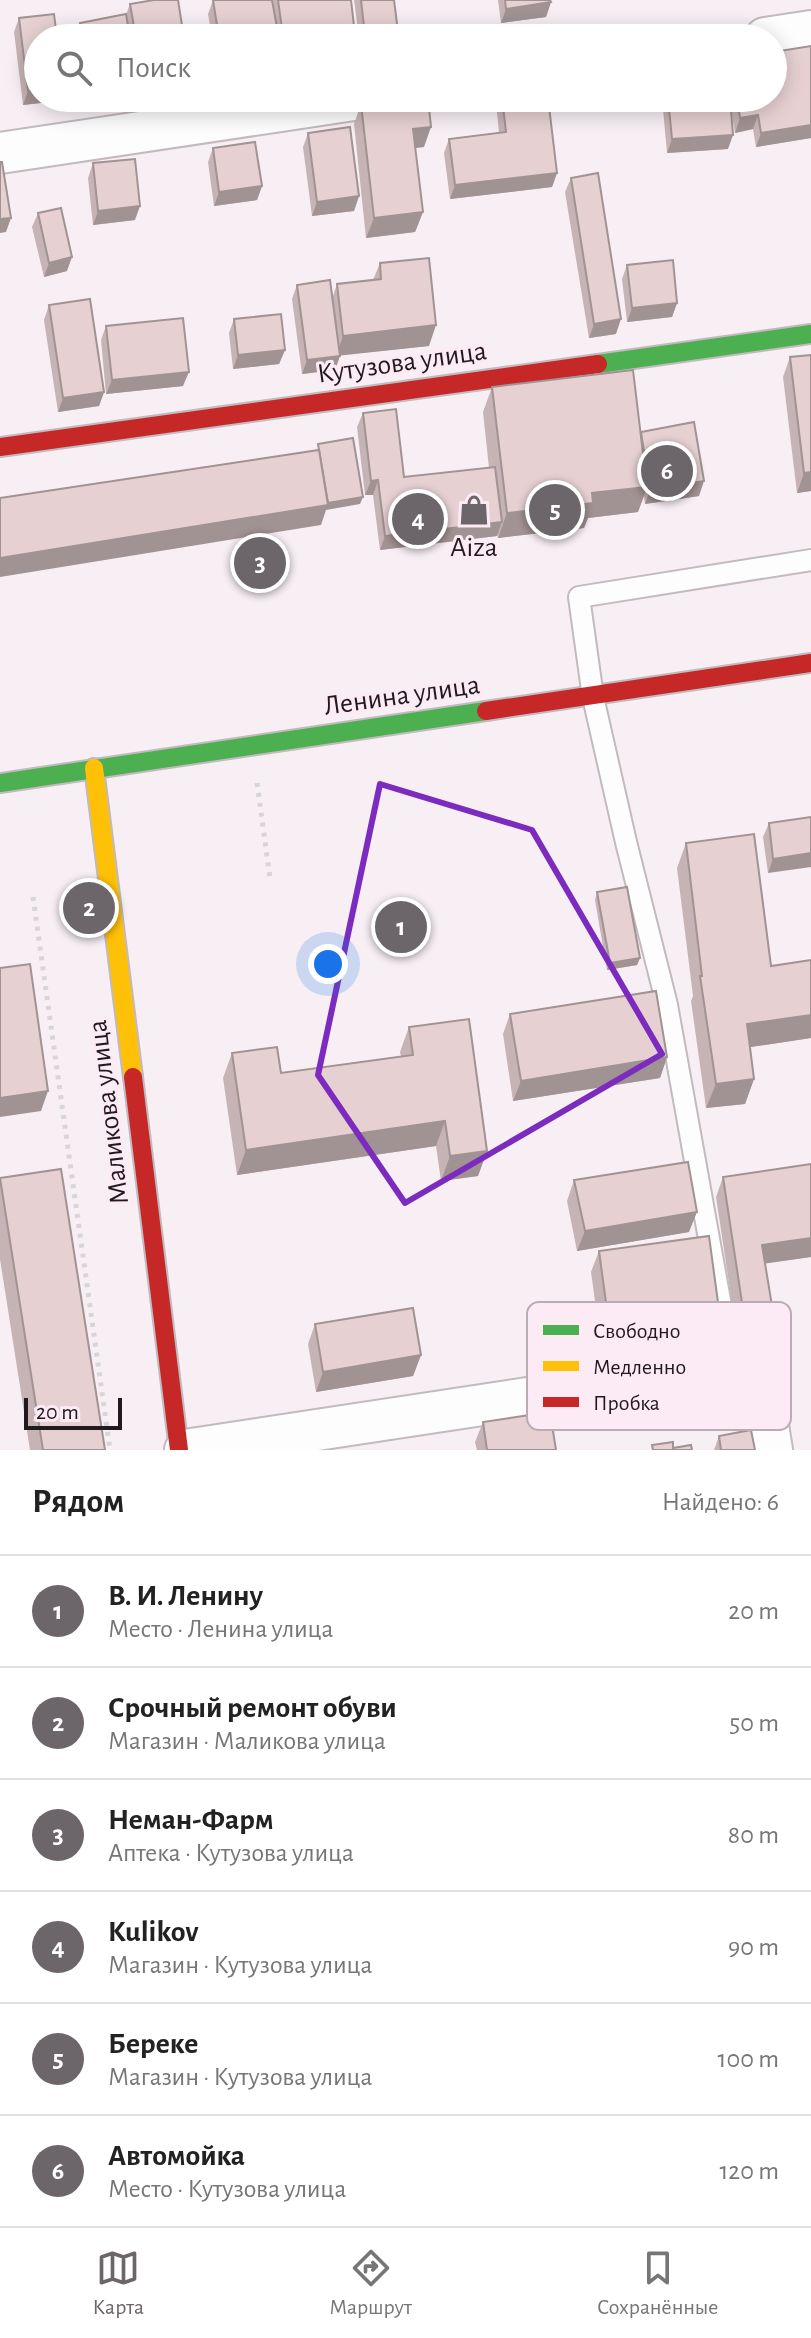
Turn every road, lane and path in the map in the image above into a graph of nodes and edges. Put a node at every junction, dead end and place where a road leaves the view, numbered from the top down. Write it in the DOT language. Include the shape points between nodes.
graph roads {
  1 [pos="811,31"];
  2 [pos="787,35"];
  3 [pos="274,112"];
  4 [pos="0,153"];
  5 [pos="811,334"];
  6 [pos="0,447"];
  7 [pos="811,560"];
  8 [pos="811,663"];
  9 [pos="593,697"];
  10 [pos="94,768"];
  11 [pos="256,779"];
  12 [pos="0,783"];
  13 [pos="270,878"];
  14 [pos="33,897"];
  15 [pos="720,1302"];
  16 [pos="527,1398"];
  17 [pos="769,1430"];
  18 [pos="110,1450"];
  19 [pos="182,1450"];
  20 [pos="772,1450"];
  1 -- 2 [label="street"];
  3 -- 4 [label="street"];
  5 -- 6 [label="street, Кутузова улица"];
  7 -- 9 [label="lane" via="579,597"];
  8 -- 9 [label="street, Ленина улица"];
  9 -- 10 [label="street, Ленина улица"];
  9 -- 15 [label="lane" via="667,1005"];
  10 -- 12 [label="street, Ленина улица"];
  10 -- 19 [label="street, Маликова улица"];
  11 -- 13 [label="path"];
  14 -- 18 [label="path"];
  16 -- 19 [label="street"];
  17 -- 20 [label="street"];
}
